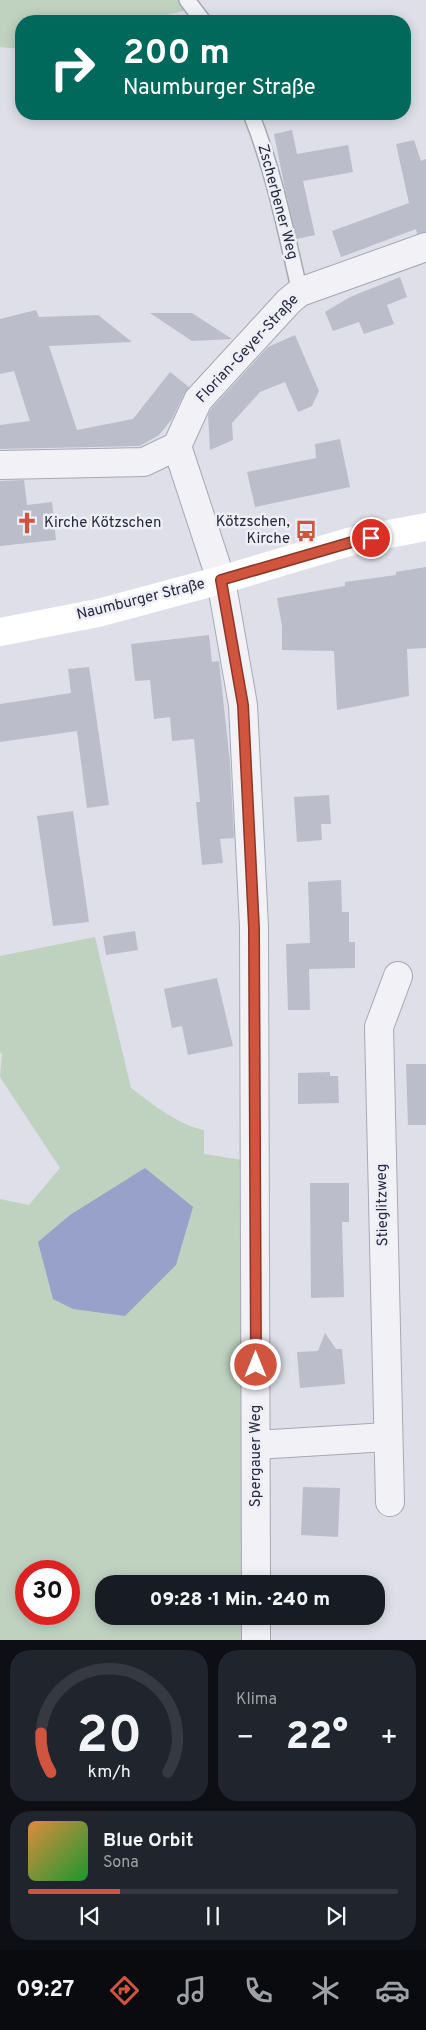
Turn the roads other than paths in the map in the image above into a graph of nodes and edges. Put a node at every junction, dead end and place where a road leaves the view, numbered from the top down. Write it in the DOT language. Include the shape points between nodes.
graph roads {
  1 [pos="187,0"];
  2 [pos="198,15"];
  3 [pos="253,120"];
  4 [pos="426,247"];
  5 [pos="300,292"];
  6 [pos="177,446"];
  7 [pos="0,465"];
  8 [pos="426,527"];
  9 [pos="221,580"];
  10 [pos="0,632"];
  11 [pos="398,976"];
  12 [pos="387,1437"];
  13 [pos="256,1445"];
  14 [pos="390,1502"];
  15 [pos="256,1575"];
  16 [pos="256,1625"];
  17 [pos="256,1640"];
  1 -- 2 [label="lane"];
  3 -- 5 [label="lane, Zscherbener Weg" via="276,191"];
  4 -- 5 [label="street, Florian-Geyer-Straße"];
  5 -- 6 [label="street, Florian-Geyer-Straße" via="289,300 198,400"];
  6 -- 7 [label="street" via="144,462"];
  6 -- 9 [label="street, Spergauer Weg"];
  8 -- 9 [label="street, Naumburger Straße" via="352,542"];
  9 -- 10 [label="street, Naumburger Straße" via="98,613"];
  9 -- 13 [label="street, Spergauer Weg" via="243,705 254,928"];
  11 -- 12 [label="street, Stieglitzweg" via="379,1027"];
  12 -- 13 [label="street"];
  12 -- 14 [label="street, Stieglitzweg"];
  13 -- 15 [label="street, Spergauer Weg"];
  16 -- 17 [label="street"];
}
